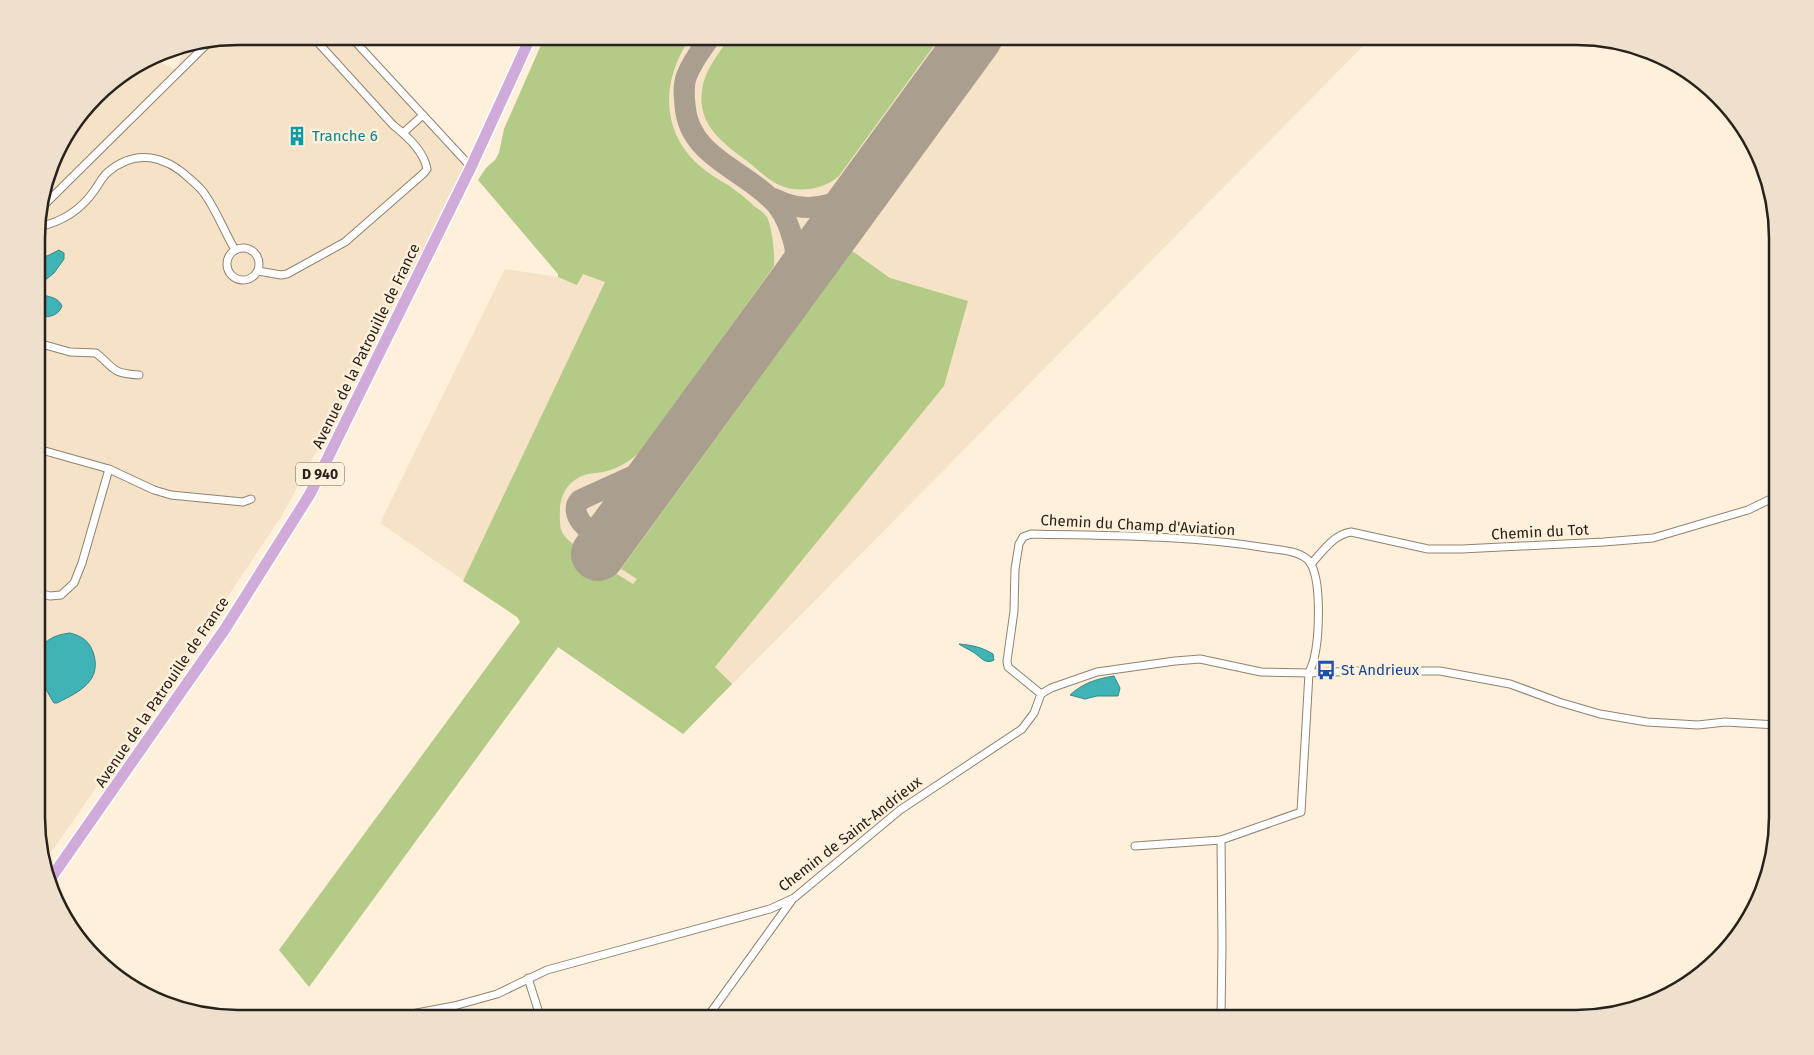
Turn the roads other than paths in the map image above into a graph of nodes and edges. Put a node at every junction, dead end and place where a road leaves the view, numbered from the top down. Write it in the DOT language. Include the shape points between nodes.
graph roads {
  1 [pos="320,45"];
  2 [pos="358,45"];
  3 [pos="527,45"];
  4 [pos="202,49"];
  5 [pos="424,115"];
  6 [pos="404,133"];
  7 [pos="471,167"];
  8 [pos="49,201"];
  9 [pos="45,225"];
  10 [pos="234,250"];
  11 [pos="258,271"];
  12 [pos="45,345"];
  13 [pos="139,375"];
  14 [pos="45,451"];
  15 [pos="109,469"];
  16 [pos="251,499"];
  17 [pos="1769,500"];
  18 [pos="1311,564"];
  19 [pos="45,595"];
  20 [pos="1308,673"];
  21 [pos="1041,694"];
  22 [pos="1769,724"];
  23 [pos="1221,840"];
  24 [pos="1135,846"];
  25 [pos="54,874"];
  26 [pos="794,898"];
  27 [pos="528,978"];
  28 [pos="433,1010"];
  29 [pos="539,1010"];
  30 [pos="713,1010"];
  31 [pos="1221,1010"];
  1 -- 6 [label="street"];
  2 -- 5 [label="street"];
  3 -- 7 [label="main road, Avenue de la Patrouille de France / D 940"];
  4 -- 8 [label="street"];
  5 -- 6 [label="street"];
  5 -- 7 [label="street"];
  6 -- 11 [label="street" via="426,159 424,173 345,242 287,274"];
  7 -- 25 [label="main road, Avenue de la Patrouille de France / D 940" via="310,494 224,629"];
  9 -- 10 [label="street" via="68,217 81,207 103,177 115,167 136,158 158,158 184,173 206,195"];
  10 -- 11 [label="street" via="243,248 254,252 258,258"];
  10 -- 11 [label="street" via="226,264 233,278 246,280"];
  12 -- 13 [label="street" via="70,352 96,353 114,370"];
  14 -- 15 [label="street"];
  15 -- 16 [label="street" via="171,495 243,502"];
  15 -- 19 [label="street" via="74,583 61,595"];
  17 -- 18 [label="street, Chemin du Tot" via="1748,510 1653,538 1604,542 1428,548 1351,532 1341,533"];
  18 -- 20 [label="street" via="1318,591 1318,623 1314,659"];
  18 -- 21 [label="street, Chemin du Champ d'Aviation" via="1293,552 1243,544 1158,537 1031,534 1023,537 1015,569 1014,611 1007,661 1008,667"];
  20 -- 21 [label="street" via="1260,672 1200,659 1097,672"];
  20 -- 22 [label="street" via="1440,671 1510,684 1600,714 1660,724"];
  20 -- 23 [label="street" via="1301,812"];
  21 -- 26 [label="street, Chemin de Saint-Andrieux" via="1034,713 1022,729 900,810"];
  23 -- 24 [label="street"];
  23 -- 31 [label="street"];
  26 -- 27 [label="street, Chemin de Saint-Andrieux" via="770,909"];
  26 -- 30 [label="street"];
  27 -- 28 [label="street, Chemin de Saint-Andrieux" via="497,994"];
  27 -- 29 [label="street"];
}
